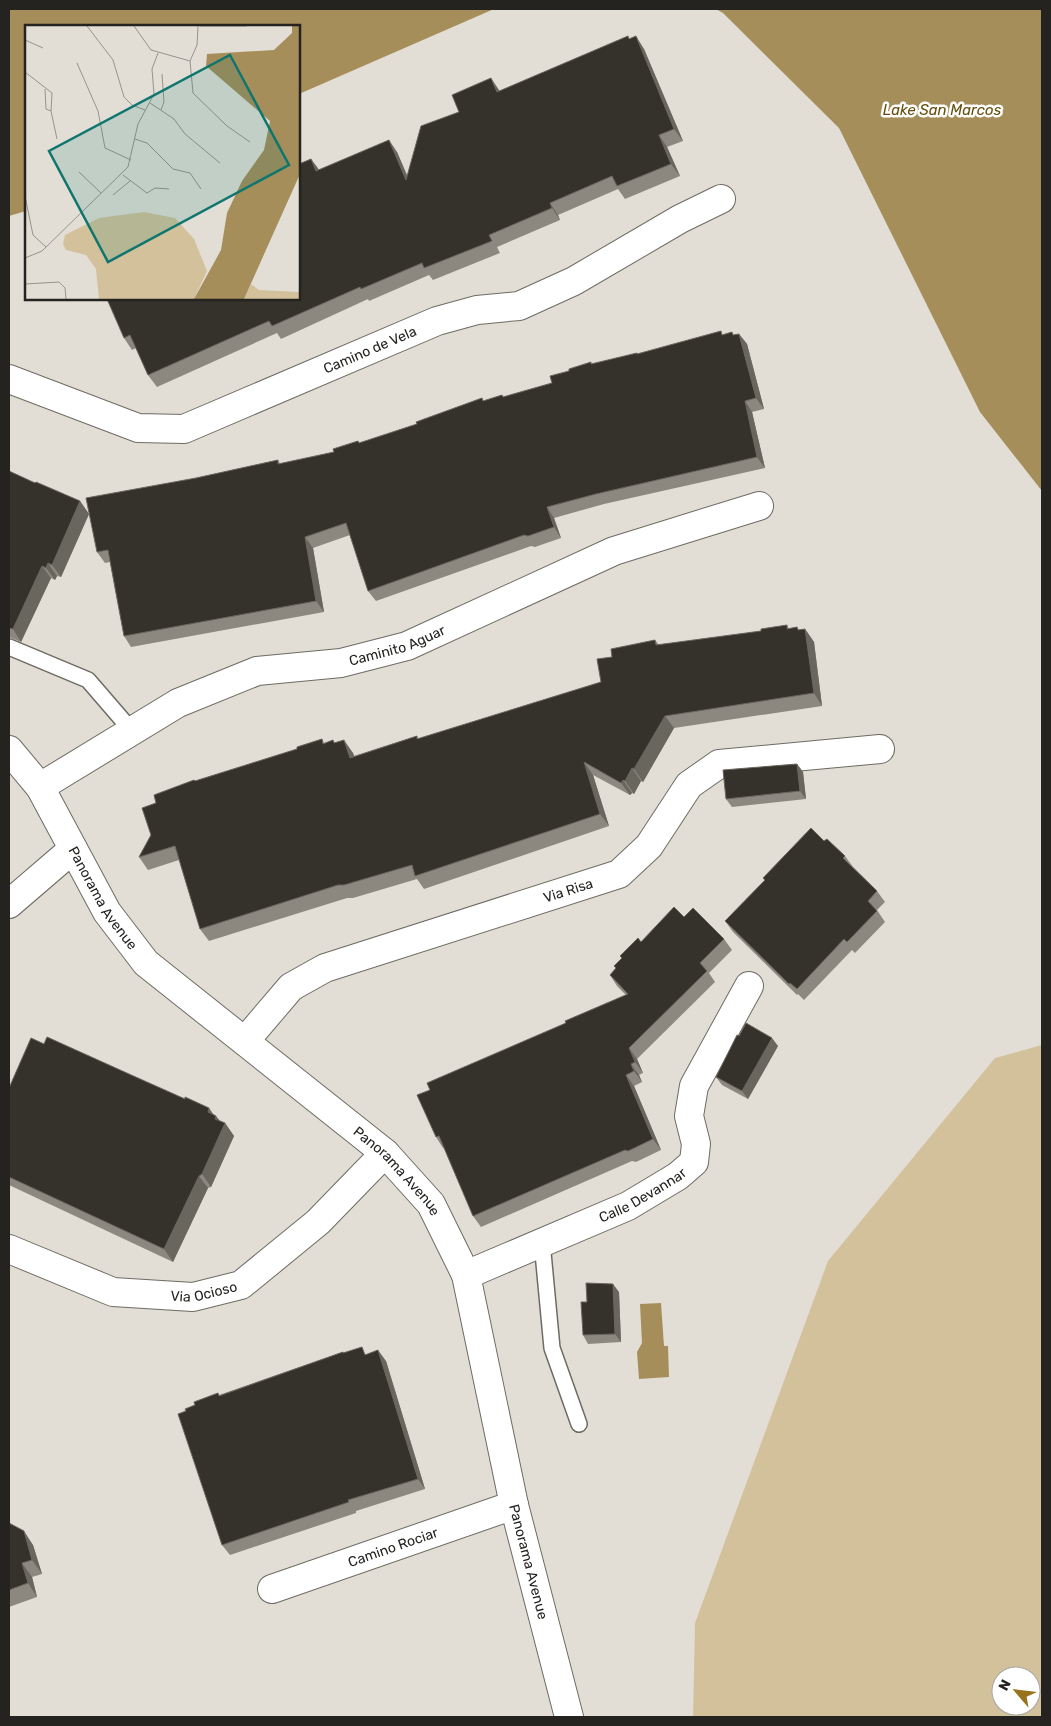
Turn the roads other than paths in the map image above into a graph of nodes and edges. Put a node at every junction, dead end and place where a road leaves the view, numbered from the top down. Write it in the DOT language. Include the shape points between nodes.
graph roads {
  1 [pos="721,199"];
  2 [pos="9,379"];
  3 [pos="759,506"];
  4 [pos="9,646"];
  5 [pos="132,731"];
  6 [pos="880,749"];
  7 [pos="9,750"];
  8 [pos="40,787"];
  9 [pos="73,849"];
  10 [pos="9,904"];
  11 [pos="750,986"];
  12 [pos="244,1041"];
  13 [pos="384,1153"];
  14 [pos="542,1242"];
  15 [pos="9,1249"];
  16 [pos="466,1275"];
  17 [pos="579,1424"];
  18 [pos="514,1505"];
  19 [pos="272,1589"];
  20 [pos="569,1717"];
  1 -- 2 [label="street, Camino de Vela" via="680,219 574,281 518,306 476,310 437,321 184,429 138,428"];
  3 -- 5 [label="street, Caminito Aguar" via="614,551 407,646 341,663 257,671 178,703"];
  4 -- 5 [label="lane" via="88,680"];
  5 -- 8 [label="street, Caminito Aguar"];
  6 -- 12 [label="street, Via Risa" via="720,764 689,785 649,846 619,874 325,968 291,987"];
  7 -- 8 [label="street, Panorama Avenue"];
  8 -- 9 [label="street, Panorama Avenue"];
  9 -- 10 [label="street"];
  9 -- 12 [label="street, Panorama Avenue" via="107,912 146,963"];
  11 -- 14 [label="street, Calle Devannar" via="694,1086 689,1116 696,1144 694,1162 678,1176 628,1206"];
  12 -- 13 [label="street, Panorama Avenue"];
  13 -- 15 [label="street, Via Ocioso" via="318,1222 241,1285 193,1297 113,1292"];
  13 -- 16 [label="street, Panorama Avenue" via="431,1204"];
  14 -- 16 [label="street, Calle Devannar"];
  14 -- 17 [label="lane" via="552,1348"];
  16 -- 18 [label="street, Panorama Avenue"];
  18 -- 19 [label="street, Camino Rociar"];
  18 -- 20 [label="street, Panorama Avenue"];
}
